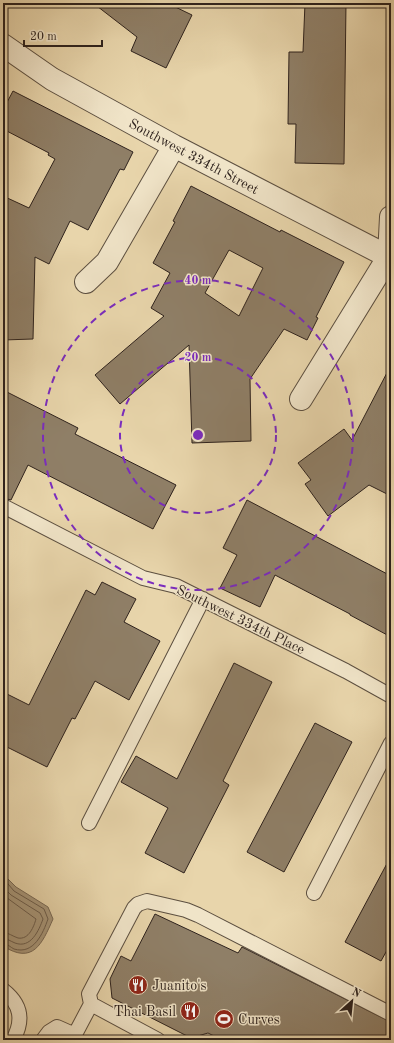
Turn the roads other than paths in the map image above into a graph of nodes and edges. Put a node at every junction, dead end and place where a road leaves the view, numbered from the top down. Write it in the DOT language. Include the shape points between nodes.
graph roads {
  1 [pos="3,44"];
  2 [pos="174,146"];
  3 [pos="391,217"];
  4 [pos="390,257"];
  5 [pos="86,282"];
  6 [pos="301,399"];
  7 [pos="3,506"];
  8 [pos="203,599"];
  9 [pos="391,696"];
  10 [pos="391,742"];
  11 [pos="89,823"];
  12 [pos="314,893"];
  13 [pos="3,990"];
  14 [pos="91,1004"];
  15 [pos="391,1014"];
  16 [pos="73,1037"];
  17 [pos="12,1040"];
  18 [pos="43,1040"];
  19 [pos="158,1040"];
  1 -- 2 [label="street, Southwest 334th Street" via="52,80"];
  2 -- 4 [label="street, Southwest 334th Street"];
  2 -- 5 [label="street" via="107,262"];
  3 -- 4 [label="street"];
  4 -- 6 [label="street"];
  7 -- 8 [label="lane, Southwest 334th Place" via="143,578 176,586"];
  8 -- 9 [label="lane, Southwest 334th Place"];
  8 -- 11 [label="lane"];
  10 -- 12 [label="lane"];
  13 -- 17 [label="lane" via="11,996 19,1011 18,1030"];
  14 -- 15 [label="lane" via="89,994 134,908 147,901 198,915"];
  14 -- 16 [label="lane"];
  14 -- 19 [label="lane"];
  16 -- 18 [label="lane" via="57,1028 49,1032"];
}
